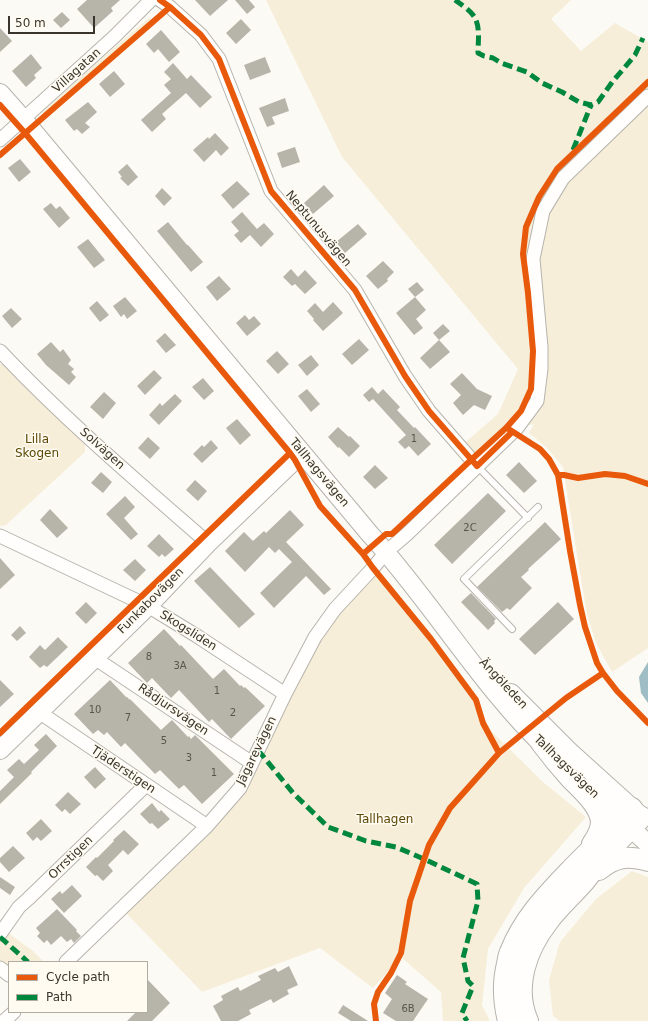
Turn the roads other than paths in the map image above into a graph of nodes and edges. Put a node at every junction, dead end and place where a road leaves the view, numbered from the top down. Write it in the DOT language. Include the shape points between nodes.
graph roads {
  1 [pos="151,0"];
  2 [pos="160,0"];
  3 [pos="0,94"];
  4 [pos="648,96"];
  5 [pos="23,119"];
  6 [pos="0,140"];
  7 [pos="0,352"];
  8 [pos="302,453"];
  9 [pos="477,466"];
  10 [pos="538,507"];
  11 [pos="528,518"];
  12 [pos="0,536"];
  13 [pos="208,543"];
  14 [pos="386,552"];
  15 [pos="148,606"];
  16 [pos="431,608"];
  17 [pos="512,629"];
  18 [pos="95,657"];
  19 [pos="285,694"];
  20 [pos="39,712"];
  21 [pos="541,743"];
  22 [pos="0,750"];
  23 [pos="252,763"];
  24 [pos="146,785"];
  25 [pos="635,819"];
  26 [pos="207,826"];
  27 [pos="648,844"];
  28 [pos="583,857"];
  29 [pos="648,861"];
  30 [pos="585,882"];
  31 [pos="0,934"];
  32 [pos="67,961"];
  33 [pos="0,968"];
  34 [pos="8,974"];
  35 [pos="508,1021"];
  36 [pos="528,1021"];
  1 -- 5 [label="street, Villagatan"];
  2 -- 9 [label="street, Neptunusvägen" via="201,35 219,59 271,191 355,290 405,376 429,411"];
  3 -- 5 [label="main road, Tallhagsvägen"];
  4 -- 9 [label="street, Jägarevägen" via="563,178 543,211 533,259 541,347 537,401 517,428"];
  5 -- 6 [label="street, Villagatan"];
  5 -- 8 [label="main road, Tallhagsvägen"];
  7 -- 13 [label="street, Solvägen" via="51,403"];
  8 -- 13 [label="main road, Funkabovägen"];
  8 -- 14 [label="main road, Tallhagsvägen"];
  9 -- 11 [label="lane"];
  9 -- 14 [label="street, Jägarevägen"];
  10 -- 11 [label="lane"];
  11 -- 17 [label="lane" via="464,578"];
  12 -- 15 [label="street, Skogsliden"];
  13 -- 15 [label="main road, Funkabovägen"];
  14 -- 16 [label="main road, Tallhagsvägen"];
  14 -- 19 [label="street, Jägarevägen" via="335,609 315,637"];
  15 -- 18 [label="main road, Funkabovägen"];
  15 -- 19 [label="street, Skogsliden"];
  16 -- 21 [label="main road, Tallhagsvägen" via="467,657"];
  16 -- 25 [label="main road, Ängöleden" via="511,694"];
  18 -- 20 [label="main road, Funkabovägen"];
  18 -- 23 [label="street, Rådjursvägen"];
  19 -- 23 [label="street, Jägarevägen"];
  20 -- 22 [label="main road, Funkabovägen"];
  20 -- 24 [label="street, Tjäderstigen"];
  21 -- 25 [label="main road, Tallhagsvägen"];
  21 -- 28 [label="main road" via="592,802 601,820 599,833"];
  23 -- 26 [label="street, Jägarevägen" via="240,788"];
  24 -- 26 [label="street, Tjäderstigen"];
  24 -- 31 [label="street, Orrstigen" via="19,906"];
  25 -- 27 [label="main road, Tallhagsvägen"];
  25 -- 28 [label="main road"];
  25 -- 30 [label="main road"];
  26 -- 32 [label="street, Jägarevägen"];
  28 -- 35 [label="main road" via="542,900 509,953 503,990"];
  29 -- 30 [label="main road" via="632,857 617,859 605,865"];
  30 -- 36 [label="main road" via="548,922 525,966 522,992 523,1008"];
  33 -- 34 [label="street"];
}
